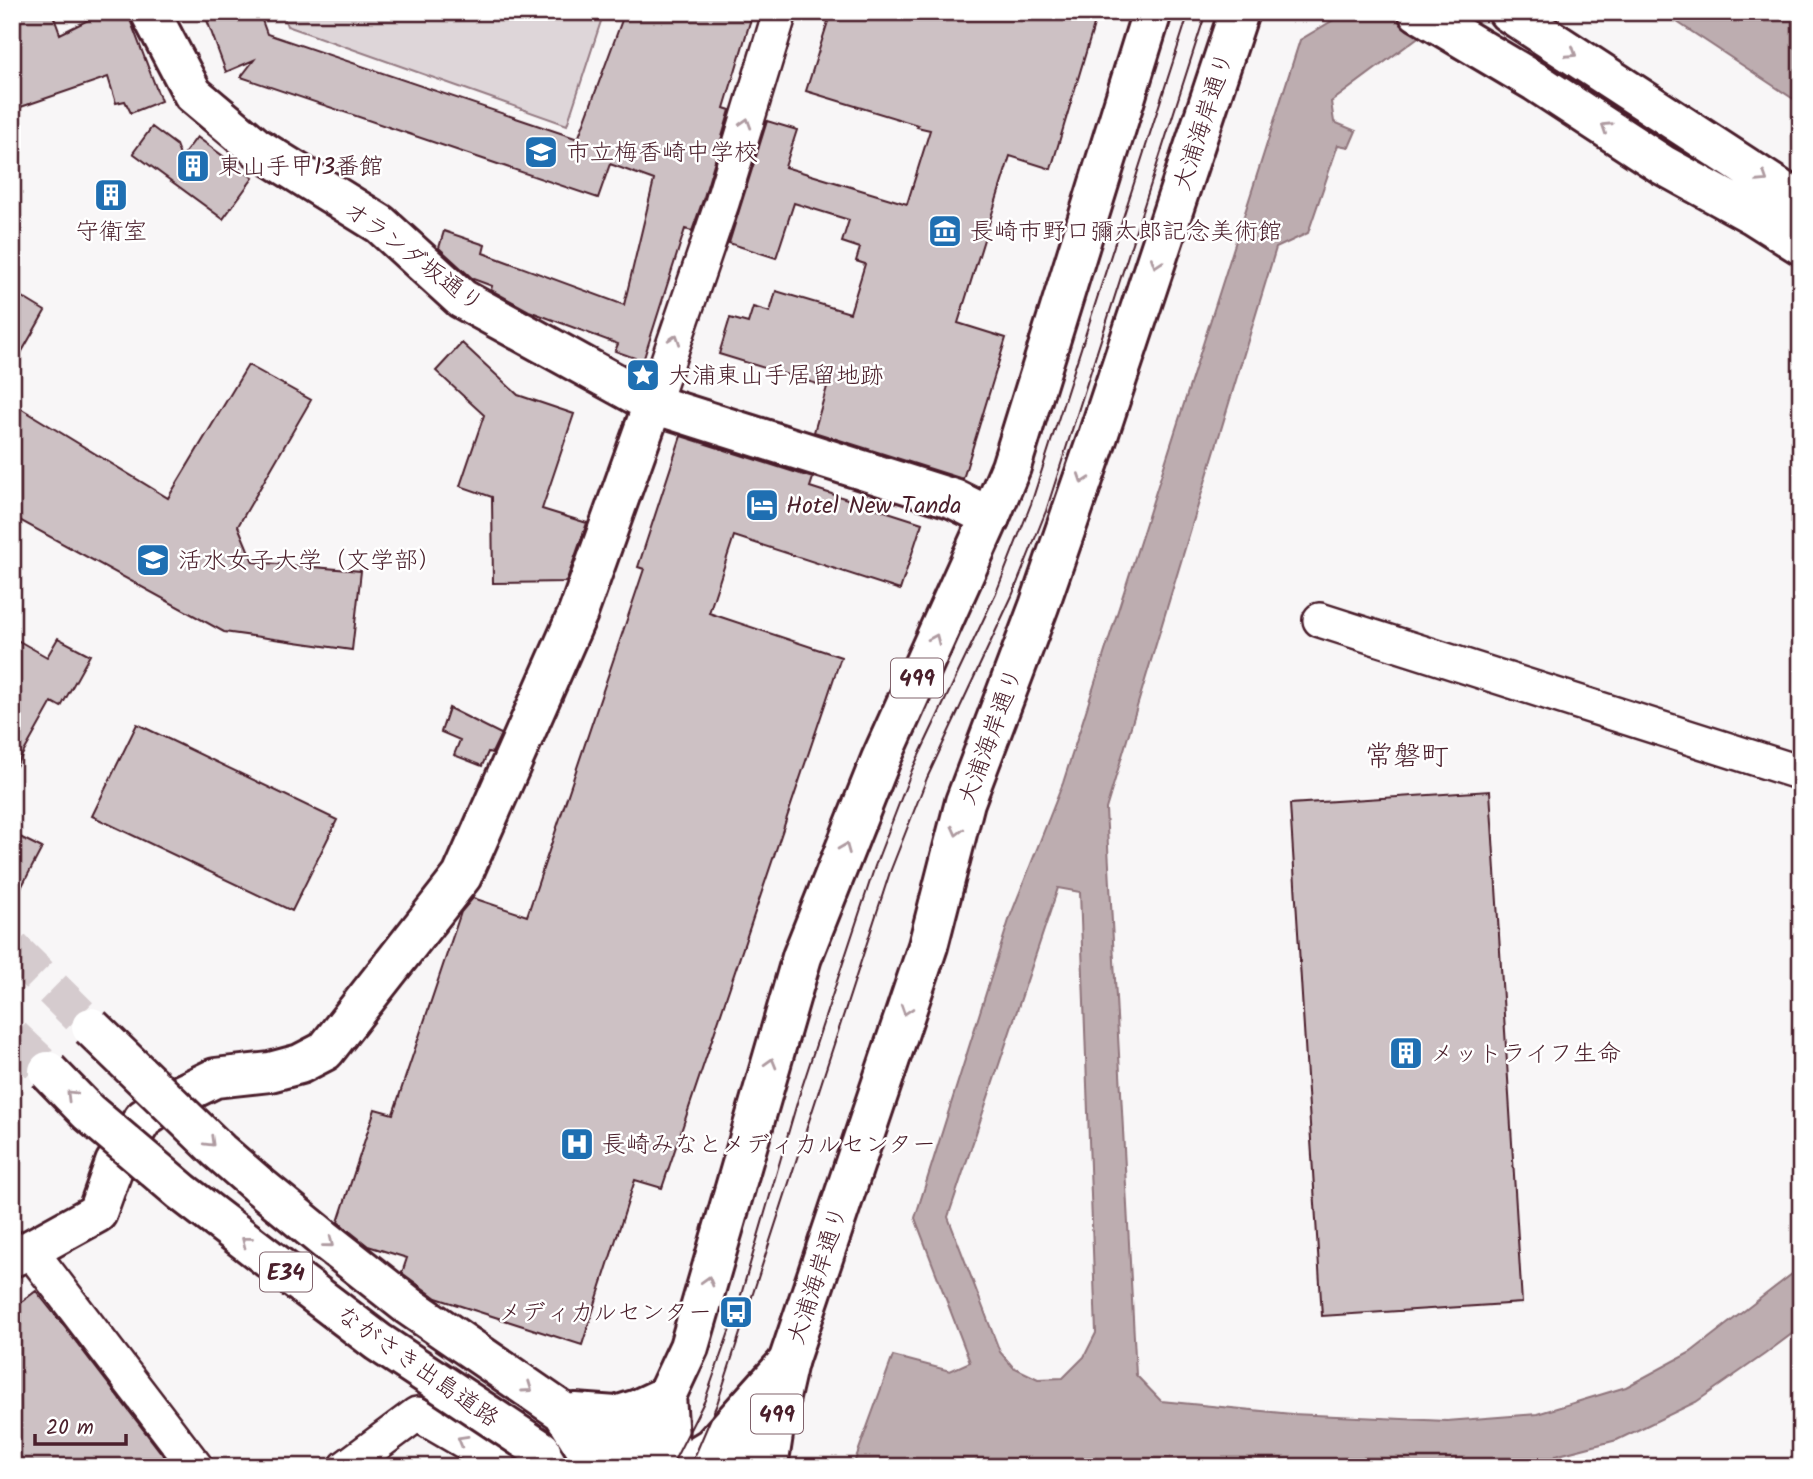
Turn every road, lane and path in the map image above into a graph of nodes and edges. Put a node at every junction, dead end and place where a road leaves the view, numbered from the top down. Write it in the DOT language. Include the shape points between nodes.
graph roads {
  1 [pos="150,12"];
  2 [pos="780,12"];
  3 [pos="1152,12"];
  4 [pos="1239,12"];
  5 [pos="1418,12"];
  6 [pos="1512,14"];
  7 [pos="1801,203"];
  8 [pos="1801,245"];
  9 [pos="653,404"];
  10 [pos="990,517"];
  11 [pos="1320,620"];
  12 [pos="1801,773"];
  13 [pos="91,1027"];
  14 [pos="47,1071"];
  15 [pos="21,1254"];
  16 [pos="788,1362"];
  17 [pos="666,1396"];
  18 [pos="563,1412"];
  19 [pos="629,1457"];
  20 [pos="539,1461"];
  21 [pos="196,1467"];
  22 [pos="346,1467"];
  23 [pos="597,1467"];
  24 [pos="675,1467"];
  25 [pos="728,1467"];
  26 [pos="768,1467"];
  1 -- 9 [label="main road, オランダ坂通り" via="193,94 256,147 380,224 462,299"];
  9 -- 2 [label="street, one-way" via="722,203"];
  3 -- 10 [label="main road, 499" via="1011,467"];
  4 -- 16 [label="main road, 大浦海岸通り / 499, one-way" via="1089,462 965,802 928,946"];
  8 -- 5 [label="main road, one-way"];
  6 -- 7 [label="main road, one-way"];
  9 -- 10 [label="main road, オランダ坂通り" via="954,499"];
  9 -- 15 [label="main road" via="578,613 462,876 325,1051 270,1072 215,1078 143,1119 115,1163 97,1213"];
  17 -- 10 [label="main road, 499, one-way" via="689,1347 802,957 881,759"];
  11 -- 12 [label="street"];
  13 -- 18 [label="main road, ながさき出島道路 / E34, one-way, bridge" via="219,1151 324,1239 409,1306"];
  20 -- 14 [label="main road, ながさき出島道路 / E34, one-way, bridge" via="182,1192"];
  15 -- 21 [label="street"];
  16 -- 24 [label="main road" via="712,1447"];
  16 -- 25 [label="main road"];
  16 -- 26 [label="main road, 大浦海岸通り / 499"];
  17 -- 18 [label="main road" via="616,1416"];
  17 -- 19 [label="main road"];
  17 -- 24 [label="main road, 499"];
  18 -- 19 [label="main road, ながさき出島道路 / E34"];
  18 -- 23 [label="main road, ながさき出島道路 / E34"];
  19 -- 24 [label="main road, ながさき出島道路 / E34"];
  20 -- 22 [label="street, one-way" via="417,1414"];
}
